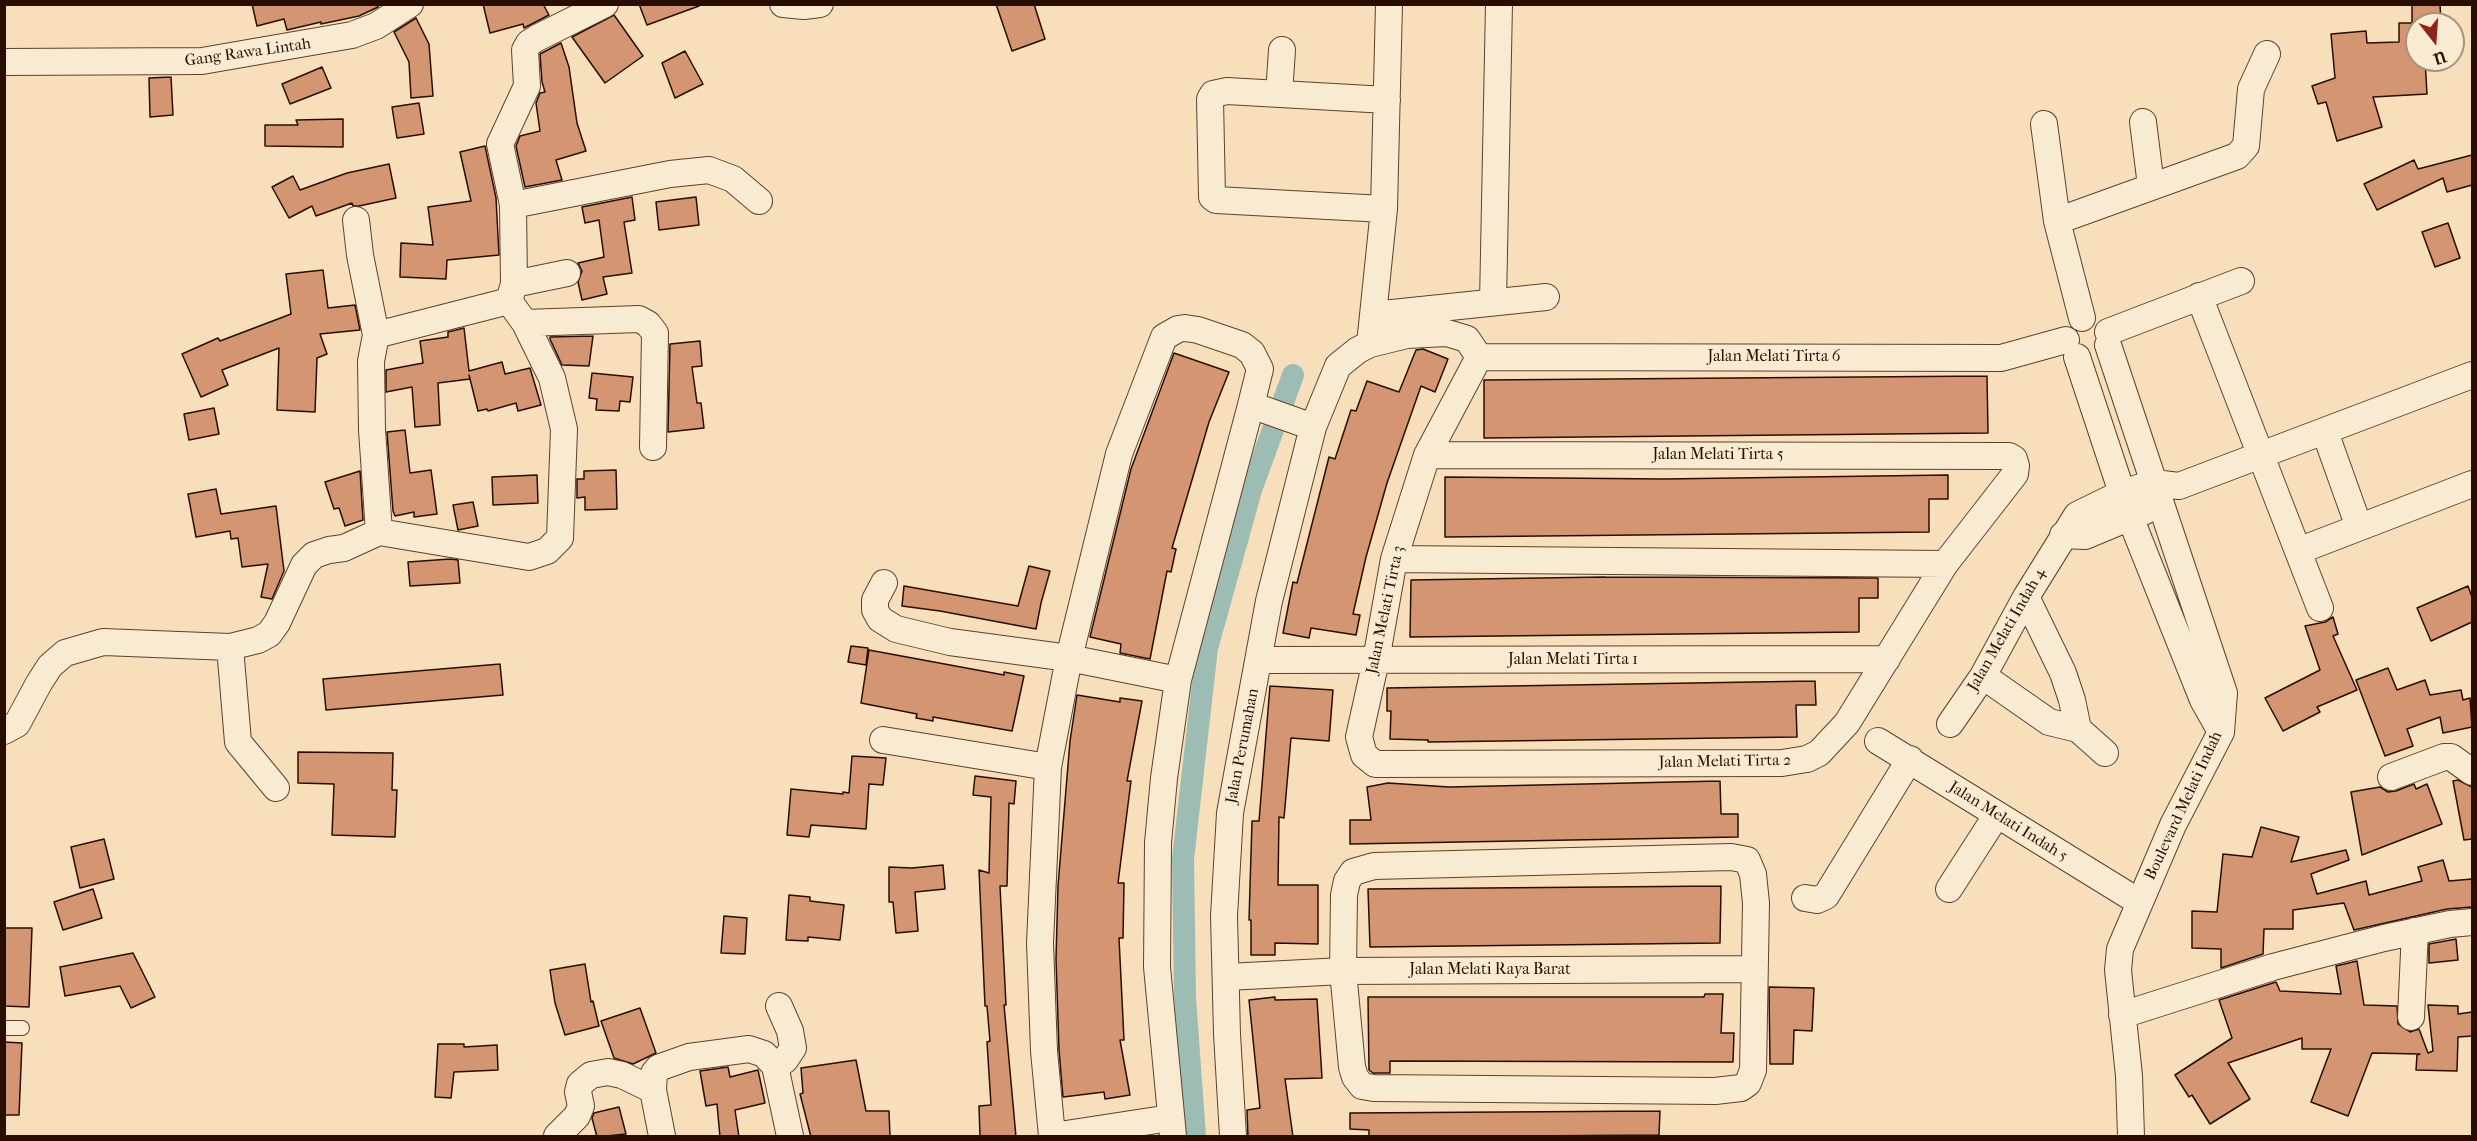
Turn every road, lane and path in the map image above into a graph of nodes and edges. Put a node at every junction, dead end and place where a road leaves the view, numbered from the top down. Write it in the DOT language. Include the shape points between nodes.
graph roads {
  1 [pos="410,4"];
  2 [pos="605,4"];
  3 [pos="783,4"];
  4 [pos="820,4"];
  5 [pos="1389,4"];
  6 [pos="1499,4"];
  7 [pos="1282,50"];
  8 [pos="2267,54"];
  9 [pos="4,62"];
  10 [pos="1279,94"];
  11 [pos="1387,99"];
  12 [pos="2143,122"];
  13 [pos="2044,124"];
  14 [pos="2151,186"];
  15 [pos="759,201"];
  16 [pos="513,205"];
  17 [pos="1384,209"];
  18 [pos="356,220"];
  19 [pos="2057,221"];
  20 [pos="567,273"];
  21 [pos="2241,280"];
  22 [pos="511,292"];
  23 [pos="2199,296"];
  24 [pos="1546,297"];
  25 [pos="1493,302"];
  26 [pos="1373,315"];
  27 [pos="2082,318"];
  28 [pos="525,323"];
  29 [pos="376,335"];
  30 [pos="2108,338"];
  31 [pos="1370,344"];
  32 [pos="2072,349"];
  33 [pos="1479,357"];
  34 [pos="2472,375"];
  35 [pos="1255,406"];
  36 [pos="1307,424"];
  37 [pos="2325,432"];
  38 [pos="653,447"];
  39 [pos="1427,455"];
  40 [pos="2260,455"];
  41 [pos="2009,456"];
  42 [pos="2472,484"];
  43 [pos="2165,491"];
  44 [pos="2126,505"];
  45 [pos="2359,527"];
  46 [pos="379,532"];
  47 [pos="2298,551"];
  48 [pos="1394,559"];
  49 [pos="1945,564"];
  50 [pos="884,583"];
  51 [pos="2026,597"];
  52 [pos="2320,609"];
  53 [pos="230,647"];
  54 [pos="1070,658"];
  55 [pos="1887,659"];
  56 [pos="1259,660"];
  57 [pos="1376,660"];
  58 [pos="1983,676"];
  59 [pos="1178,680"];
  60 [pos="1367,699"];
  61 [pos="1950,724"];
  62 [pos="2078,729"];
  63 [pos="4,731"];
  64 [pos="2221,732"];
  65 [pos="883,740"];
  66 [pos="1878,741"];
  67 [pos="2105,753"];
  68 [pos="1910,759"];
  69 [pos="1048,767"];
  70 [pos="2472,772"];
  71 [pos="2391,777"];
  72 [pos="276,788"];
  73 [pos="1996,816"];
  74 [pos="1949,889"];
  75 [pos="1805,898"];
  76 [pos="2139,902"];
  77 [pos="2472,922"];
  78 [pos="2415,931"];
  79 [pos="1754,969"];
  80 [pos="1343,970"];
  81 [pos="1227,977"];
  82 [pos="779,1006"];
  83 [pos="2122,1015"];
  84 [pos="2411,1017"];
  85 [pos="4,1028"];
  86 [pos="22,1028"];
  87 [pos="775,1066"];
  88 [pos="652,1090"];
  89 [pos="1172,1127"];
  90 [pos="557,1137"];
  91 [pos="662,1137"];
  92 [pos="790,1137"];
  93 [pos="1052,1137"];
  94 [pos="1233,1137"];
  95 [pos="2131,1137"];
  1 -- 9 [label="street, Gang Rawa Lintah" via="352,35 202,61"];
  2 -- 16 [label="street" via="537,38 525,50 527,86 500,144"];
  3 -- 4 [label="street"];
  5 -- 11 [label="street"];
  6 -- 25 [label="street"];
  7 -- 10 [label="street"];
  8 -- 14 [label="street" via="2251,89 2246,146 2237,156"];
  10 -- 11 [label="street"];
  10 -- 17 [label="street" via="1213,94 1212,197 1224,202"];
  11 -- 17 [label="street"];
  12 -- 14 [label="street"];
  13 -- 19 [label="street"];
  14 -- 19 [label="street"];
  15 -- 16 [label="street" via="733,179 709,170"];
  16 -- 22 [label="street"];
  17 -- 26 [label="street"];
  18 -- 29 [label="street"];
  19 -- 27 [label="street"];
  20 -- 22 [label="street"];
  21 -- 23 [label="street"];
  22 -- 28 [label="street"];
  22 -- 29 [label="street"];
  23 -- 30 [label="street"];
  23 -- 40 [label="street"];
  24 -- 25 [label="street"];
  25 -- 26 [label="street"];
  26 -- 31 [label="street"];
  27 -- 30 [label="street" via="2098,320"];
  27 -- 32 [label="street" via="2068,330"];
  28 -- 38 [label="street" via="639,319 648,324 655,333"];
  28 -- 46 [label="street" via="552,378 564,429 560,538 547,551 529,557"];
  29 -- 46 [label="street" via="372,430"];
  30 -- 32 [label="street" via="2101,355 2089,360"];
  30 -- 43 [label="street, Boulevard Melati Indah"];
  31 -- 33 [label="street" via="1407,335 1447,333 1467,339"];
  31 -- 36 [label="street, Jalan Perumahan" via="1338,366"];
  32 -- 33 [label="street, Jalan Melati Tirta 6" via="2001,358"];
  32 -- 44 [label="street"];
  33 -- 39 [label="street, Jalan Melati Tirta 3"];
  34 -- 37 [label="street, Jalan Melati Indah 4"];
  35 -- 36 [label="street"];
  35 -- 54 [label="street" via="1260,369 1242,345 1185,328 1164,337 1119,454"];
  35 -- 59 [label="street"];
  36 -- 56 [label="street, Jalan Perumahan"];
  37 -- 40 [label="street, Jalan Melati Indah 4"];
  37 -- 45 [label="street"];
  39 -- 41 [label="street, Jalan Melati Tirta 5"];
  39 -- 48 [label="street, Jalan Melati Tirta 3"];
  40 -- 43 [label="street, Jalan Melati Indah 4"];
  40 -- 47 [label="street"];
  41 -- 49 [label="street, Jalan Melati Tirta 2" via="2014,459 2015,474"];
  42 -- 45 [label="street"];
  43 -- 44 [label="street, Jalan Melati Indah 4"];
  43 -- 64 [label="street, Boulevard Melati Indah" via="2224,693"];
  44 -- 51 [label="street, Jalan Melati Indah 4" via="2077,514"];
  44 -- 64 [label="street" via="2203,700"];
  45 -- 47 [label="street"];
  46 -- 53 [label="street" via="344,548 314,555 304,565 278,623 269,634"];
  47 -- 52 [label="street"];
  48 -- 49 [label="street"];
  48 -- 57 [label="street, Jalan Melati Tirta 3"];
  49 -- 55 [label="street, Jalan Melati Tirta 2"];
  50 -- 54 [label="street" via="874,600 875,610 880,619 896,629 950,642"];
  51 -- 58 [label="street, Jalan Melati Indah 4"];
  51 -- 62 [label="street" via="2063,673"];
  53 -- 63 [label="street" via="103,642 65,653 50,666 17,724"];
  53 -- 72 [label="street" via="238,742"];
  54 -- 59 [label="street"];
  54 -- 69 [label="street"];
  55 -- 57 [label="street, Jalan Melati Tirta 1"];
  55 -- 60 [label="street, Jalan Melati Tirta 2" via="1847,723 1820,753 1796,762 1375,764 1368,761 1360,748"];
  56 -- 57 [label="street, Jalan Melati Tirta 1"];
  56 -- 81 [label="street, Jalan Perumahan" via="1230,813 1225,883"];
  57 -- 60 [label="street, Jalan Melati Tirta 3"];
  58 -- 61 [label="street, Jalan Melati Indah 4"];
  58 -- 62 [label="street" via="2049,722"];
  59 -- 89 [label="street" via="1163,789 1156,916"];
  62 -- 67 [label="street"];
  64 -- 76 [label="street, Boulevard Melati Indah"];
  65 -- 69 [label="street"];
  66 -- 68 [label="street, Jalan Melati Indah 5"];
  68 -- 73 [label="street, Jalan Melati Indah 5"];
  68 -- 75 [label="street" via="1826,896 1817,900"];
  69 -- 93 [label="street" via="1040,943"];
  70 -- 71 [label="street" via="2451,757 2444,757"];
  73 -- 74 [label="street"];
  73 -- 76 [label="street, Jalan Melati Indah 5"];
  76 -- 83 [label="street, Boulevard Melati Indah" via="2118,959"];
  77 -- 78 [label="street"];
  78 -- 83 [label="street" via="2273,968"];
  78 -- 84 [label="street"];
  79 -- 80 [label="street, Jalan Melati Raya Barat"];
  79 -- 80 [label="street" via="1753,874 1747,860 1731,856 1363,868 1353,872 1344,895"];
  79 -- 80 [label="street" via="1751,1078 1741,1088 1714,1091 1362,1086 1352,1067"];
  80 -- 81 [label="street, Jalan Melati Raya Barat"];
  81 -- 94 [label="street, Jalan Perumahan"];
  82 -- 87 [label="street" via="793,1048"];
  83 -- 95 [label="street, Boulevard Melati Indah"];
  85 -- 86 [label="lane"];
  87 -- 88 [label="street" via="764,1054 749,1049 689,1057 658,1068"];
  87 -- 92 [label="street"];
  88 -- 90 [label="street" via="622,1075 591,1075 580,1084 581,1106 577,1116"];
  88 -- 91 [label="street"];
  89 -- 93 [label="street"];
}
